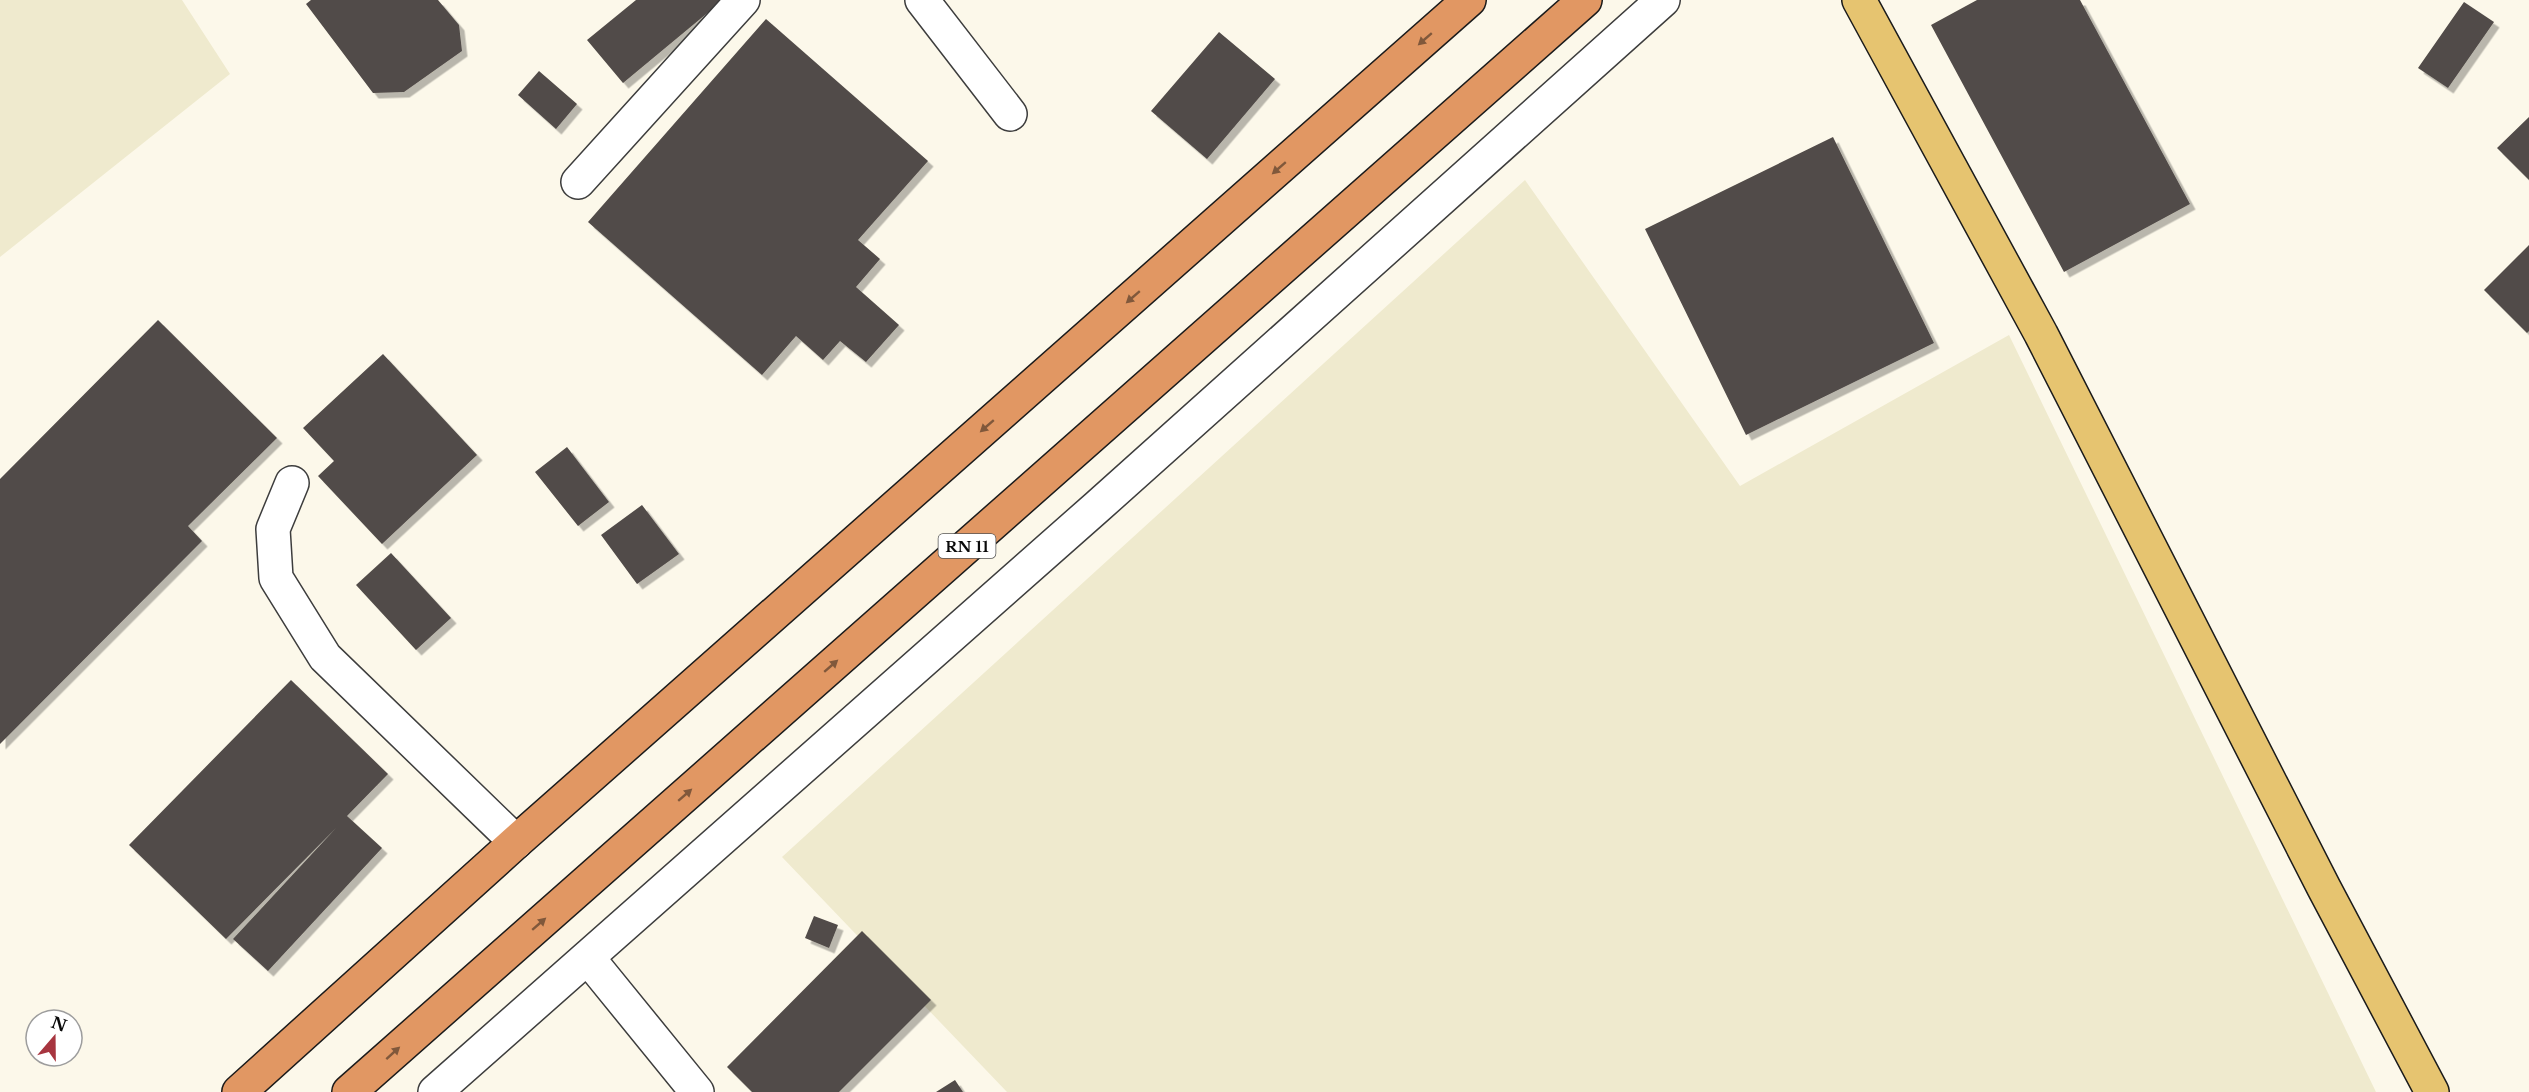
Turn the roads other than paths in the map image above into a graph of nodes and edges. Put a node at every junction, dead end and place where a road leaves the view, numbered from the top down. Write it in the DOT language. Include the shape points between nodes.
graph roads {
  1 [pos="743,0"];
  2 [pos="922,0"];
  3 [pos="1469,0"];
  4 [pos="1585,0"];
  5 [pos="1663,0"];
  6 [pos="1859,0"];
  7 [pos="1010,114"];
  8 [pos="578,182"];
  9 [pos="292,483"];
  10 [pos="516,842"];
  11 [pos="588,958"];
  12 [pos="239,1092"];
  13 [pos="349,1092"];
  14 [pos="435,1092"];
  15 [pos="697,1092"];
  16 [pos="2432,1092"];
  1 -- 8 [label="street"];
  2 -- 7 [label="street"];
  3 -- 10 [label="highway, one-way"];
  13 -- 4 [label="highway, RN 11, one-way"];
  5 -- 11 [label="street"];
  6 -- 16 [label="main road" via="2041,334"];
  9 -- 10 [label="street" via="273,529 276,578 294,608 325,657"];
  10 -- 12 [label="highway"];
  11 -- 14 [label="street"];
  11 -- 15 [label="street"];
}
